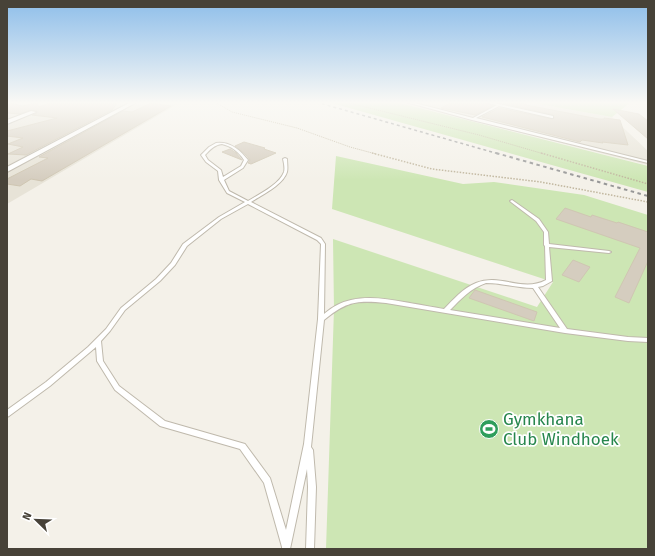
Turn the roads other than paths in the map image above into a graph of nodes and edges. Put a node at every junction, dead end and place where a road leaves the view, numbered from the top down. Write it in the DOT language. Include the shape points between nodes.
graph roads {
  1 [pos="86,128"];
  2 [pos="509,128"];
  3 [pos="285,159"];
  4 [pos="648,162"];
  5 [pos="7,170"];
  6 [pos="221,180"];
  7 [pos="512,201"];
  8 [pos="247,203"];
  9 [pos="546,245"];
  10 [pos="608,252"];
  11 [pos="535,287"];
  12 [pos="446,310"];
  13 [pos="321,319"];
  14 [pos="565,331"];
  15 [pos="98,340"];
  16 [pos="648,340"];
  17 [pos="7,414"];
  18 [pos="308,444"];
  19 [pos="287,548"];
  20 [pos="310,549"];
  1 -- 5 [label="street"];
  2 -- 4 [label="lane"];
  3 -- 8 [label="lane" via="286,171 281,180"];
  6 -- 6 [label="lane" via="220,171 203,155 219,143 242,153 246,160 242,167"];
  6 -- 8 [label="lane" via="228,192"];
  7 -- 9 [label="lane" via="538,220 546,232"];
  8 -- 13 [label="lane" via="319,239 323,244"];
  8 -- 15 [label="lane" via="220,218 185,245 173,264 123,309"];
  9 -- 10 [label="lane"];
  9 -- 11 [label="lane" via="549,280"];
  11 -- 12 [label="lane" via="503,282 477,283"];
  11 -- 14 [label="lane"];
  12 -- 13 [label="lane" via="364,299 346,303"];
  12 -- 14 [label="lane"];
  13 -- 18 [label="lane"];
  14 -- 16 [label="lane"];
  15 -- 17 [label="lane" via="48,384"];
  15 -- 19 [label="lane" via="100,361 117,388 163,424 242,446 267,482"];
  18 -- 19 [label="lane"];
  18 -- 20 [label="lane" via="312,487"];
}
